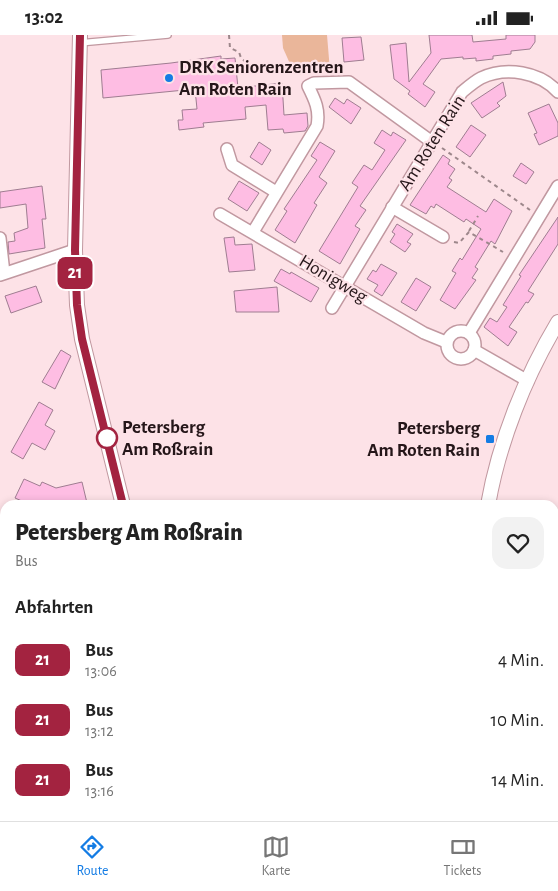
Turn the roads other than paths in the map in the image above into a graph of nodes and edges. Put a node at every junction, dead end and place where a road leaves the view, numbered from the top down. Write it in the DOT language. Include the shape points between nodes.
graph roads {
  1 [pos="168,35"];
  2 [pos="80,39"];
  3 [pos="558,92"];
  4 [pos="432,141"];
  5 [pos="226,149"];
  6 [pos="558,185"];
  7 [pos="276,192"];
  8 [pos="392,207"];
  9 [pos="220,214"];
  10 [pos="253,232"];
  11 [pos="443,237"];
  12 [pos="0,238"];
  13 [pos="75,250"];
  14 [pos="2,274"];
  15 [pos="344,287"];
  16 [pos="332,308"];
  17 [pos="558,321"];
  18 [pos="469,333"];
  19 [pos="446,342"];
  20 [pos="474,350"];
  21 [pos="528,381"];
  22 [pos="122,500"];
  23 [pos="489,500"];
  1 -- 2 [label="lane"];
  2 -- 13 [label="street"];
  3 -- 4 [label="street, Am Roten Rain" via="552,85 529,73 502,72 480,78 462,92"];
  4 -- 7 [label="street" via="349,83 314,83 308,86 318,106 318,126"];
  4 -- 8 [label="street, Am Roten Rain"];
  5 -- 7 [label="street" via="232,165"];
  6 -- 18 [label="street"];
  7 -- 10 [label="street"];
  8 -- 11 [label="street, Am Roten Rain"];
  8 -- 15 [label="street, Am Roten Rain"];
  9 -- 10 [label="street, Honigweg"];
  10 -- 15 [label="street, Honigweg"];
  12 -- 14 [label="street"];
  13 -- 14 [label="street"];
  13 -- 22 [label="street" via="82,339"];
  15 -- 16 [label="street, Am Roten Rain"];
  15 -- 19 [label="street, Honigweg" via="424,333"];
  17 -- 21 [label="street"];
  18 -- 19 [label="street" via="458,330"];
  18 -- 20 [label="street" via="474,341"];
  19 -- 20 [label="street" via="449,353 459,359"];
  20 -- 21 [label="street"];
  21 -- 23 [label="street" via="504,444"];
}
